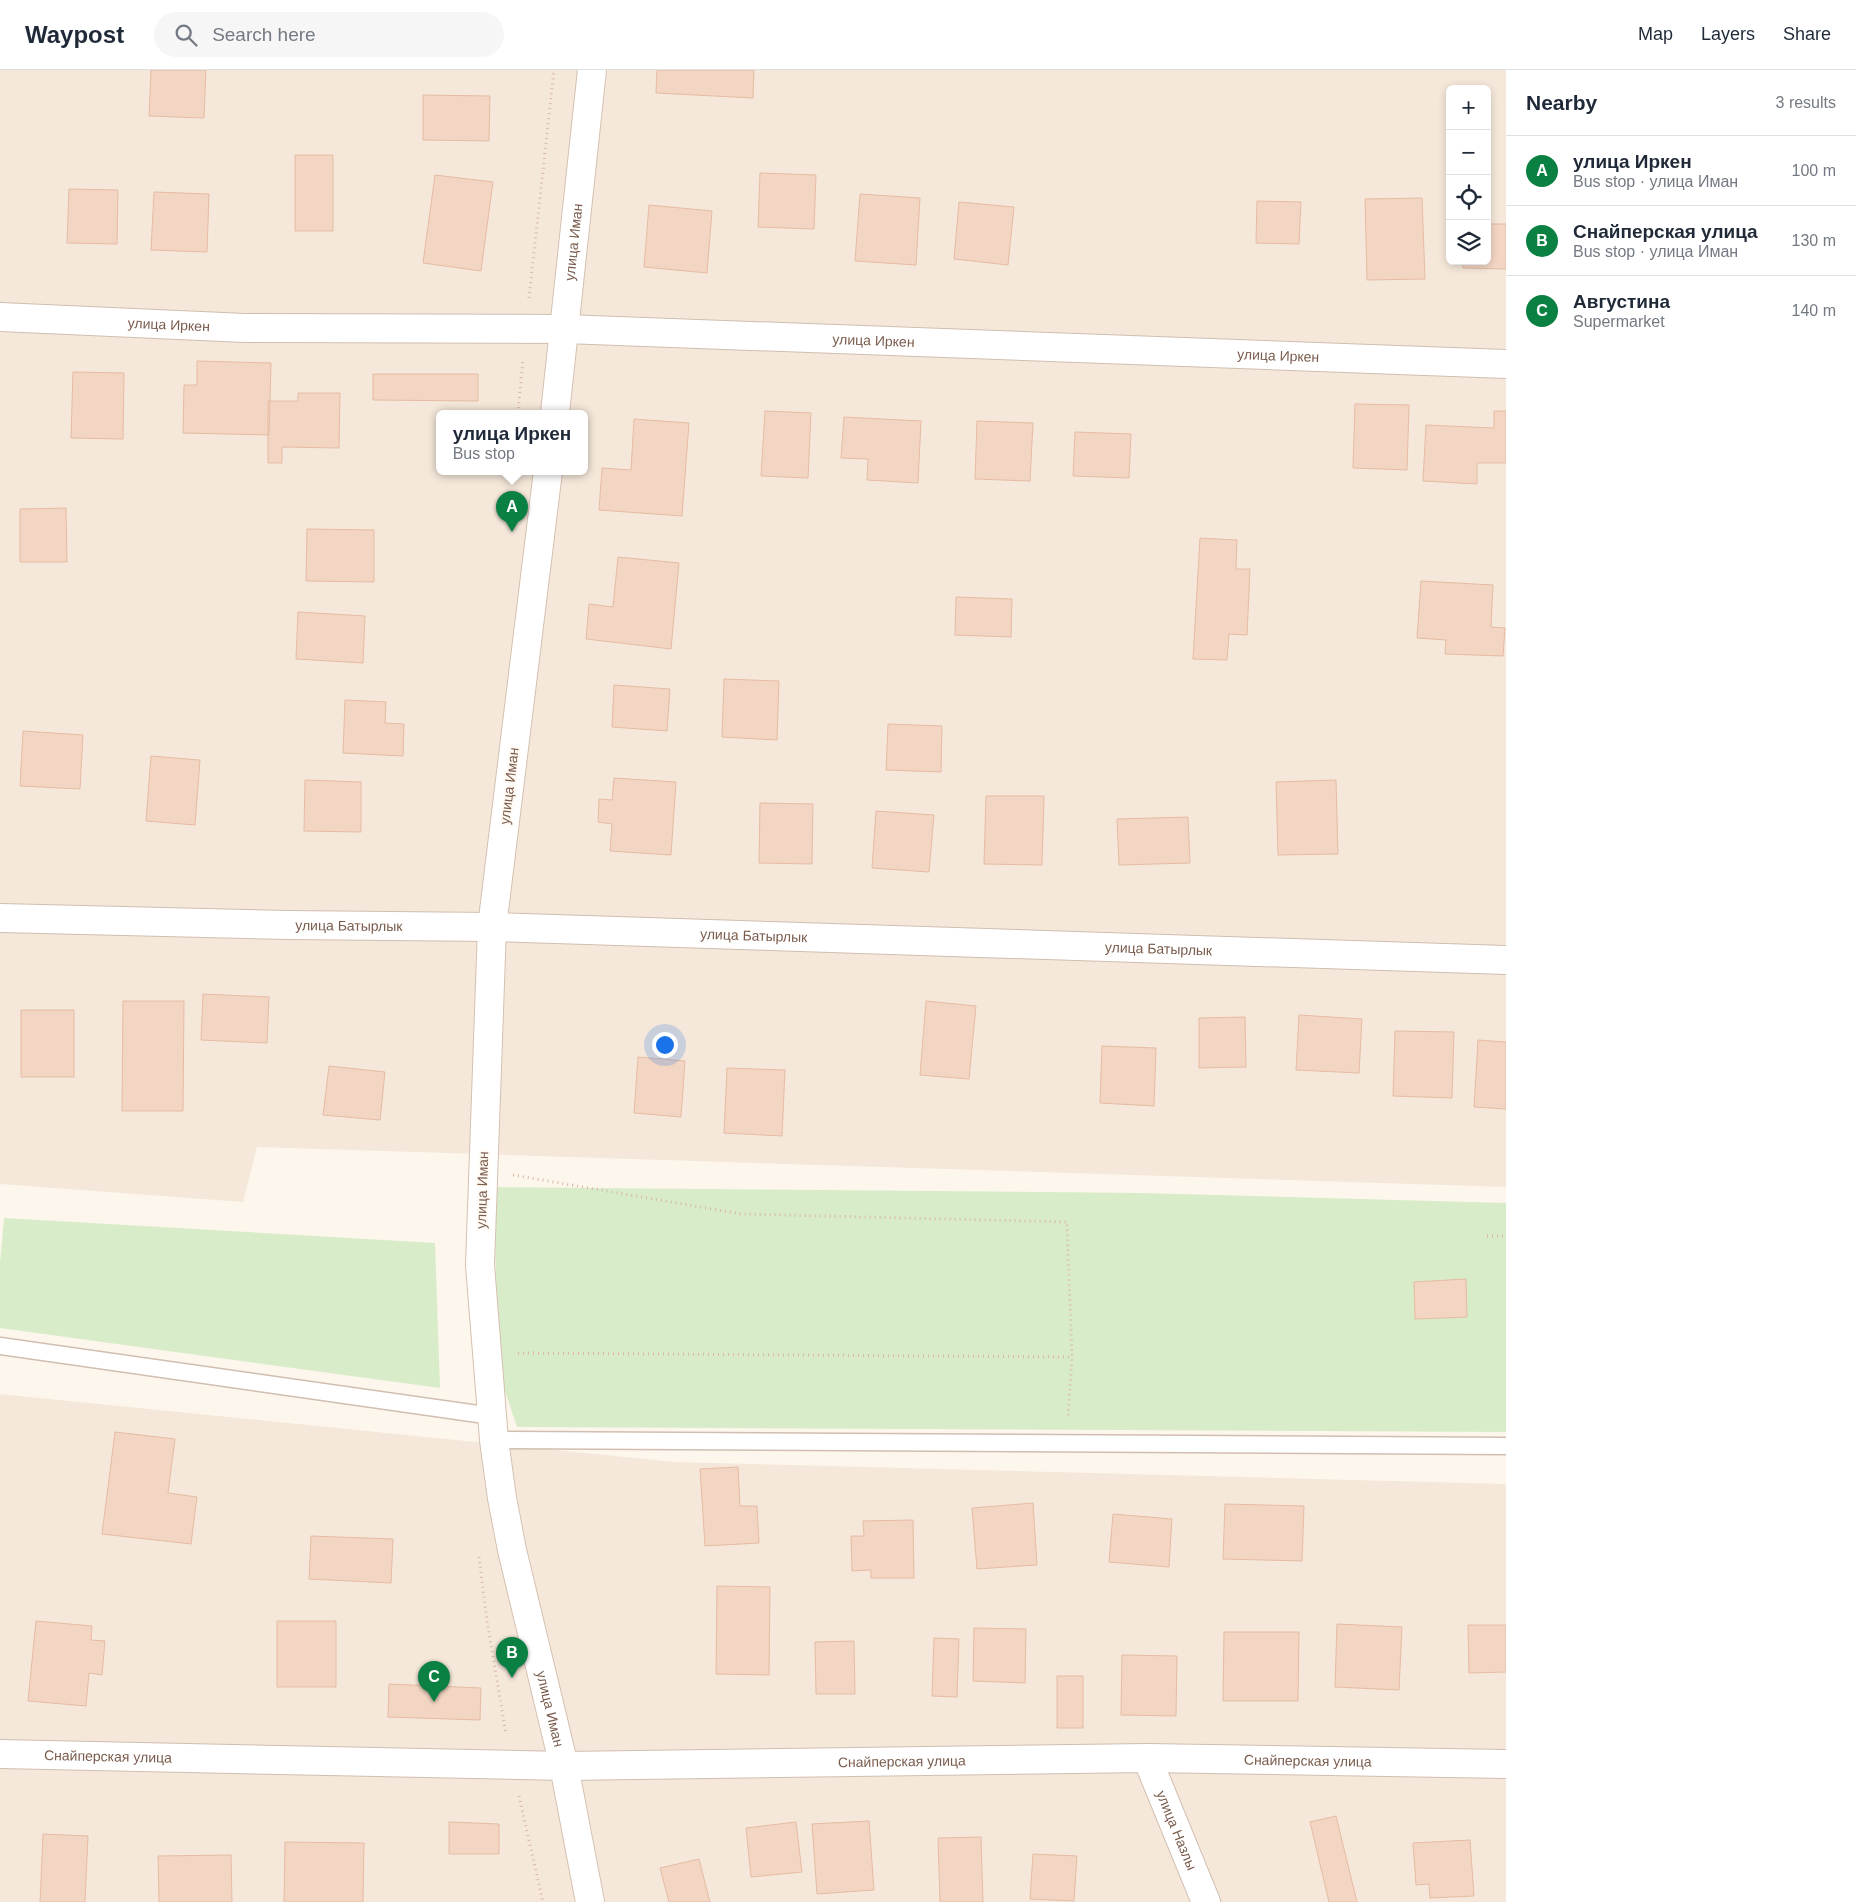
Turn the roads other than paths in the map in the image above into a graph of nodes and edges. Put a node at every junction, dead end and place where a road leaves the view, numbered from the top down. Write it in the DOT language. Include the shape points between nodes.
graph roads {
  1 [pos="592,70"];
  2 [pos="0,317"];
  3 [pos="565,329"];
  4 [pos="1506,364"];
  5 [pos="555,410"];
  6 [pos="548,475"];
  7 [pos="0,918"];
  8 [pos="492,927"];
  9 [pos="1506,960"];
  10 [pos="0,1346"];
  11 [pos="493,1428"];
  12 [pos="1506,1446"];
  13 [pos="0,1754"];
  14 [pos="1147,1758"];
  15 [pos="1506,1764"];
  16 [pos="564,1766"];
  17 [pos="590,1902"];
  18 [pos="1206,1902"];
  1 -- 3 [label="street, улица Иман"];
  2 -- 3 [label="street, улица Иркен" via="245,328"];
  3 -- 4 [label="street, улица Иркен"];
  3 -- 5 [label="street, улица Иман"];
  6 -- 8 [label="street, улица Иман"];
  7 -- 8 [label="street, улица Батырлык" via="288,926"];
  8 -- 9 [label="street, улица Батырлык"];
  8 -- 11 [label="street, улица Иман" via="480,1265"];
  10 -- 11 [label="lane"];
  11 -- 12 [label="lane" via="1066,1444"];
  11 -- 16 [label="street, улица Иман" via="512,1550"];
  13 -- 16 [label="street, Снайперская улица"];
  14 -- 15 [label="street, Снайперская улица"];
  14 -- 16 [label="street, Снайперская улица"];
  14 -- 18 [label="street, улица Назлы"];
  16 -- 17 [label="street, улица Иман"];
}
